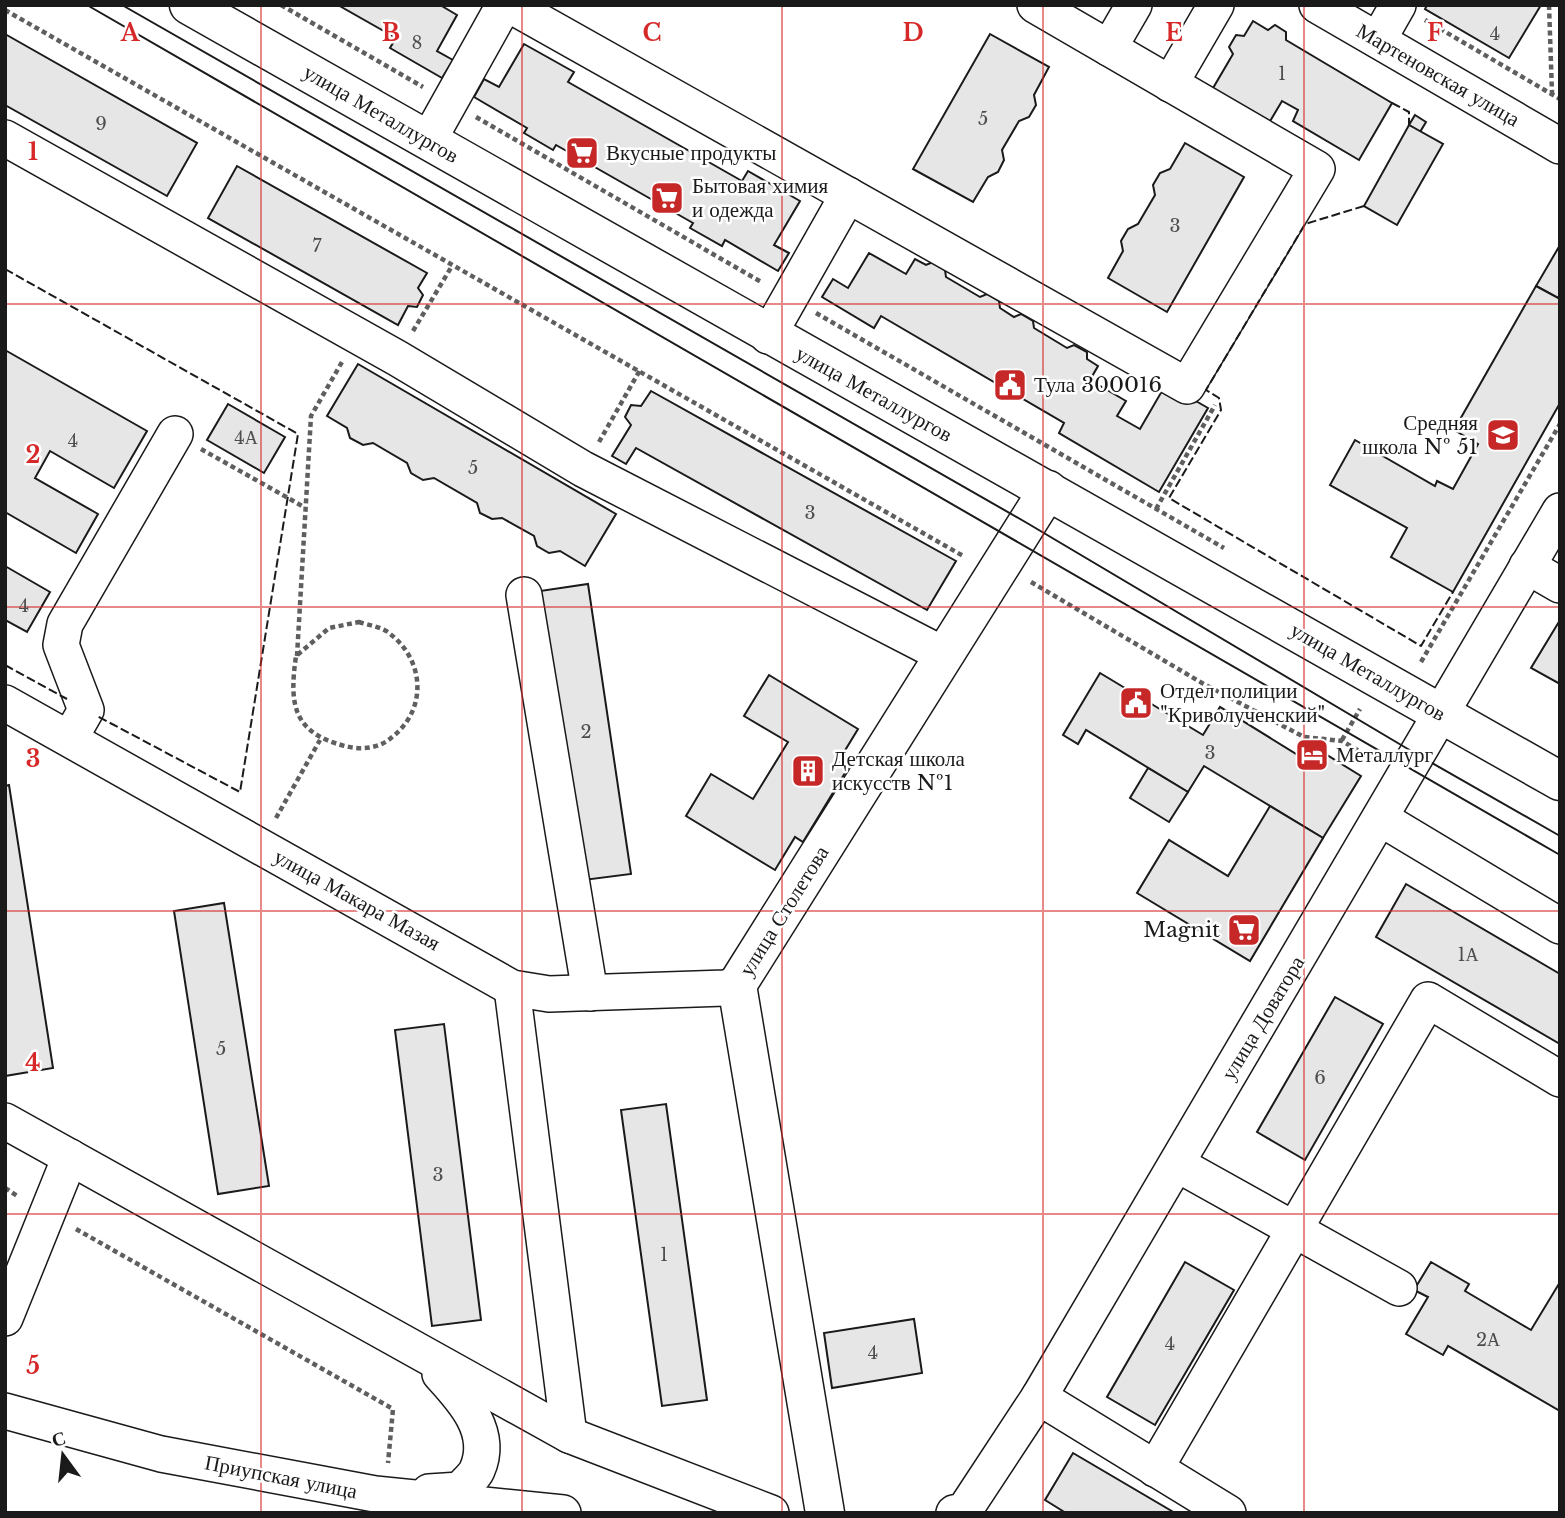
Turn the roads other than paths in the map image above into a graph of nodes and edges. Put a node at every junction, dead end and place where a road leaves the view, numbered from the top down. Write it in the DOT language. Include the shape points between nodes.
graph roads {
  1 [pos="189,5"];
  2 [pos="504,5"];
  3 [pos="510,5"];
  4 [pos="1035,5"];
  5 [pos="1134,5"];
  6 [pos="1216,5"];
  7 [pos="1317,5"];
  8 [pos="1411,12"];
  9 [pos="1378,40"];
  10 [pos="1110,48"];
  11 [pos="1170,84"];
  12 [pos="5,138"];
  13 [pos="428,141"];
  14 [pos="1560,146"];
  15 [pos="848,195"];
  16 [pos="768,336"];
  17 [pos="175,434"];
  18 [pos="1048,490"];
  19 [pos="1560,511"];
  20 [pos="1527,566"];
  21 [pos="1560,585"];
  22 [pos="524,595"];
  23 [pos="944,655"];
  24 [pos="1450,699"];
  25 [pos="5,703"];
  26 [pos="70,738"];
  27 [pos="1560,781"];
  28 [pos="1380,818"];
  29 [pos="1560,926"];
  30 [pos="737,985"];
  31 [pos="512,988"];
  32 [pos="590,993"];
  33 [pos="1560,1079"];
  34 [pos="5,1121"];
  35 [pos="70,1157"];
  36 [pos="1177,1164"];
  37 [pos="1296,1231"];
  38 [pos="1399,1288"];
  39 [pos="5,1318"];
  40 [pos="418,1351"];
  41 [pos="1039,1397"];
  42 [pos="5,1411"];
  43 [pos="569,1434"];
  44 [pos="1156,1469"];
  45 [pos="381,1484"];
  46 [pos="961,1512"];
  47 [pos="563,1513"];
  48 [pos="771,1513"];
  49 [pos="825,1513"];
  50 [pos="1228,1513"];
  1 -- 13 [label="main road, улица Металлургов"];
  2 -- 13 [label="street"];
  3 -- 15 [label="street"];
  4 -- 10 [label="street"];
  5 -- 10 [label="street"];
  6 -- 11 [label="street"];
  7 -- 9 [label="street, Мартеновская улица"];
  8 -- 9 [label="street"];
  9 -- 14 [label="street, Мартеновская улица"];
  10 -- 11 [label="street"];
  11 -- 15 [label="street" via="1317,169 1187,386"];
  12 -- 23 [label="street" via="397,358 583,469"];
  13 -- 16 [label="main road, улица Металлургов"];
  15 -- 16 [label="street"];
  16 -- 18 [label="main road, улица Металлургов"];
  17 -- 26 [label="street" via="65,624 61,645 86,710"];
  18 -- 23 [label="main road, улица Столетова"];
  18 -- 24 [label="main road, улица Металлургов"];
  19 -- 20 [label="street, улица Доватора"];
  20 -- 21 [label="street"];
  20 -- 24 [label="street, улица Доватора"];
  22 -- 32 [label="street"];
  23 -- 30 [label="main road, улица Столетова"];
  24 -- 27 [label="main road, улица Металлургов"];
  24 -- 28 [label="street, улица Доватора"];
  25 -- 26 [label="street, улица Макара Мазая"];
  26 -- 31 [label="street, улица Макара Мазая"];
  28 -- 29 [label="street"];
  28 -- 36 [label="street, улица Доватора"];
  30 -- 32 [label="street, улица Макара Мазая"];
  30 -- 49 [label="main road, улица Столетова"];
  31 -- 32 [label="street, улица Макара Мазая" via="548,994"];
  31 -- 43 [label="street"];
  33 -- 37 [label="street" via="1428,1000"];
  34 -- 35 [label="street"];
  35 -- 39 [label="street"];
  35 -- 40 [label="street"];
  36 -- 37 [label="street"];
  36 -- 41 [label="street, улица Доватора"];
  37 -- 38 [label="street"];
  37 -- 44 [label="street"];
  40 -- 43 [label="street"];
  40 -- 45 [label="street" via="471,1408 482,1444 477,1470 460,1490"];
  41 -- 44 [label="street"];
  41 -- 46 [label="street, улица Доватора"];
  42 -- 45 [label="street, Приупская улица" via="161,1454"];
  43 -- 48 [label="street"];
  44 -- 50 [label="street"];
  45 -- 47 [label="street, Приупская улица"];
}
